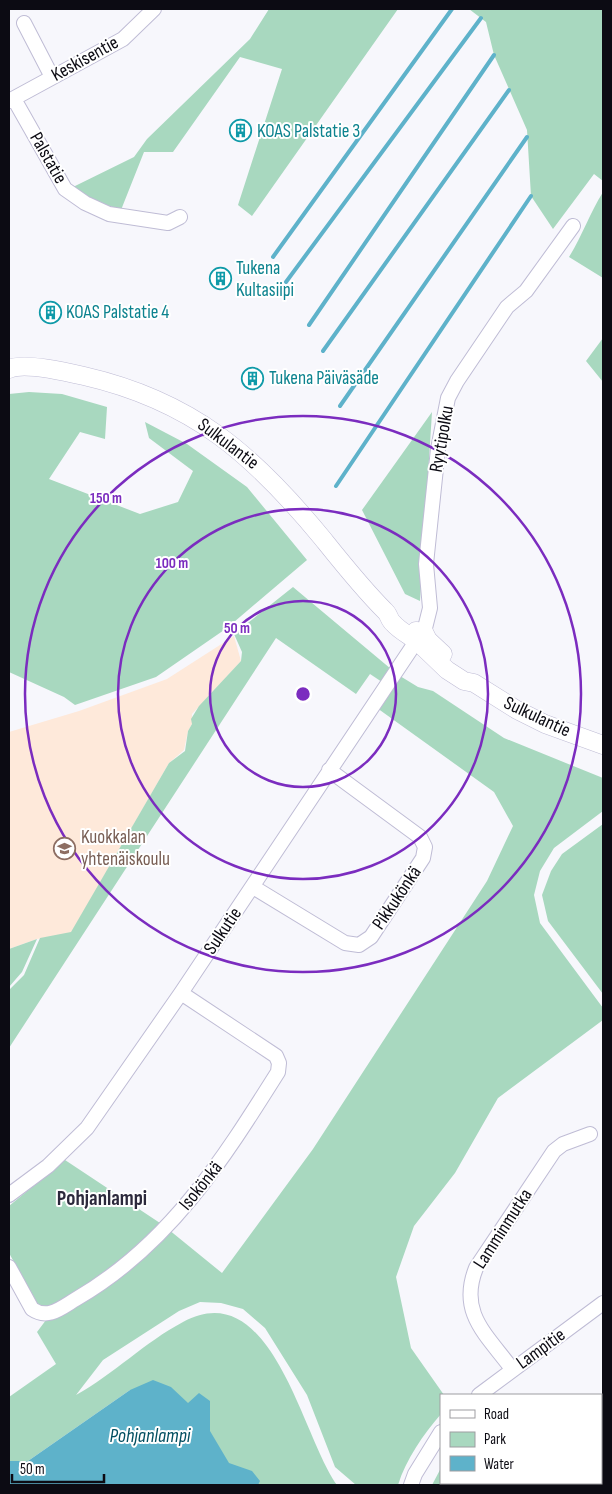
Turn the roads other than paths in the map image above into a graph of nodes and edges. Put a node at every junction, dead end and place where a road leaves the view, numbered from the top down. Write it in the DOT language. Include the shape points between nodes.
graph roads {
  1 [pos="145,12"];
  2 [pos="24,23"];
  3 [pos="52,77"];
  4 [pos="11,100"];
  5 [pos="180,217"];
  6 [pos="573,226"];
  7 [pos="10,367"];
  8 [pos="419,639"];
  9 [pos="603,745"];
  10 [pos="329,770"];
  11 [pos="253,887"];
  12 [pos="181,993"];
  13 [pos="590,1134"];
  14 [pos="9,1195"];
  15 [pos="9,1267"];
  16 [pos="603,1303"];
  17 [pos="512,1369"];
  18 [pos="480,1394"];
  19 [pos="440,1434"];
  20 [pos="411,1485"];
  1 -- 3 [label="street, Keskisentie" via="123,39"];
  2 -- 3 [label="street"];
  3 -- 4 [label="street, Keskisentie"];
  4 -- 5 [label="street, Palstatie" via="65,189 109,214 168,223"];
  6 -- 8 [label="street, Ryytipolku" via="526,291 507,308 448,398 438,449 426,564 430,608"];
  7 -- 8 [label="main road, Sulkulantie" via="67,372 99,379 148,396 192,417 263,470 367,594 387,613 392,623"];
  8 -- 9 [label="main road, Sulkulantie" via="469,674 474,683 517,710"];
  8 -- 10 [label="street, Sulkutie"];
  10 -- 11 [label="street, Sulkutie"];
  10 -- 11 [label="street, Pikkukönkä" via="420,837 426,847 423,858 371,937 359,945 345,943"];
  11 -- 12 [label="street, Sulkutie"];
  12 -- 14 [label="street, Sulkutie" via="87,1128 48,1166"];
  12 -- 15 [label="street, Isokönkä" via="276,1056 280,1063 278,1072 197,1194 152,1242 96,1287 49,1315 38,1313 32,1309"];
  13 -- 17 [label="street, Lamminmutka" via="563,1144 554,1152 476,1268 469,1285 469,1301 474,1316"];
  16 -- 17 [label="street, Lampitie"];
  17 -- 18 [label="street, Lampitie"];
  19 -- 20 [label="street" via="414,1474"];
}
